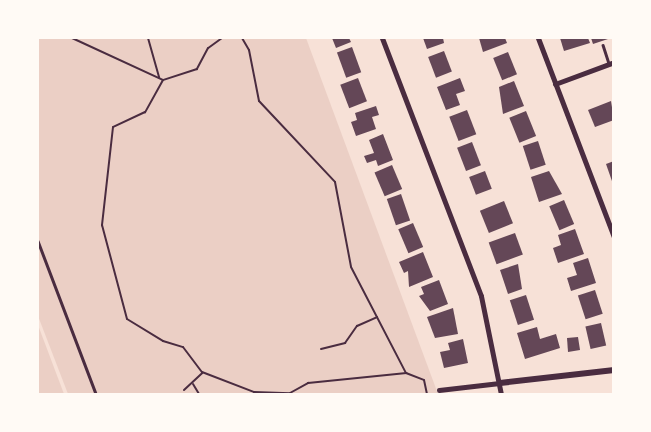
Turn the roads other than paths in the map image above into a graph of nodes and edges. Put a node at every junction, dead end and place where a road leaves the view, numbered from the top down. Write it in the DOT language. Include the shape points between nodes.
graph roads {
  1 [pos="382,38"];
  2 [pos="538,38"];
  3 [pos="603,44"];
  4 [pos="611,62"];
  5 [pos="555,84"];
  6 [pos="611,218"];
  7 [pos="614,237"];
  8 [pos="38,241"];
  9 [pos="614,370"];
  10 [pos="500,383"];
  11 [pos="440,390"];
  12 [pos="96,394"];
  13 [pos="501,394"];
  1 -- 10 [label="street" via="481,296"];
  2 -- 5 [label="street"];
  3 -- 4 [label="lane"];
  4 -- 5 [label="street"];
  5 -- 6 [label="street"];
  6 -- 7 [label="street"];
  8 -- 12 [label="lane"];
  9 -- 10 [label="street"];
  10 -- 11 [label="street"];
  10 -- 13 [label="street"];
}
